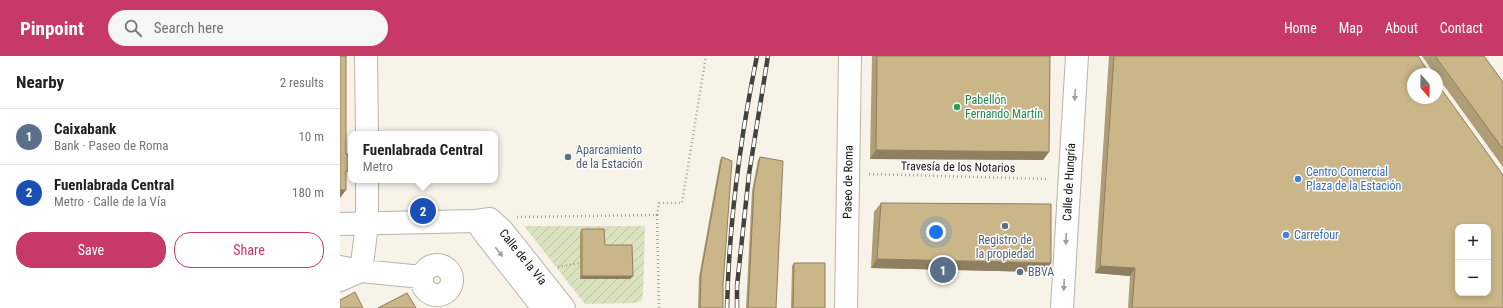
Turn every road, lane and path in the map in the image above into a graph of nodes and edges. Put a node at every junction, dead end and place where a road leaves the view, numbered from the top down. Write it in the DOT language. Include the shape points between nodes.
graph roads {
  1 [pos="366,56"];
  2 [pos="706,56"];
  3 [pos="850,56"];
  4 [pos="1077,56"];
  5 [pos="367,131"];
  6 [pos="867,174"];
  7 [pos="1048,179"];
  8 [pos="367,183"];
  9 [pos="657,215"];
  10 [pos="514,217"];
  11 [pos="476,221"];
  12 [pos="340,224"];
  13 [pos="367,224"];
  14 [pos="580,262"];
  15 [pos="340,267"];
  16 [pos="554,268"];
  17 [pos="361,270"];
  18 [pos="340,280"];
  19 [pos="442,302"];
  20 [pos="543,308"];
  21 [pos="564,308"];
  22 [pos="659,308"];
  23 [pos="846,308"];
  24 [pos="1062,308"];
  1 -- 5 [label="street"];
  2 -- 9 [label="path" via="682,203 659,204"];
  3 -- 23 [label="street, Paseo de Roma"];
  4 -- 24 [label="street, Calle de Hungría, one-way"];
  6 -- 7 [label="path, Travesía de los Notarios"];
  8 -- 13 [label="street"];
  9 -- 10 [label="path"];
  9 -- 22 [label="path"];
  11 -- 13 [label="street, Calle de la Vía"];
  11 -- 20 [label="street, Calle de la Vía, one-way"];
  11 -- 21 [label="street, Calle de la Vía" via="490,219 502,230"];
  12 -- 13 [label="street, Calle de la Vía"];
  13 -- 17 [label="street"];
  14 -- 16 [label="path"];
  15 -- 17 [label="street"];
  17 -- 18 [label="street"];
  17 -- 19 [label="street" via="422,277 427,268 442,265 450,272 452,278"];
}
